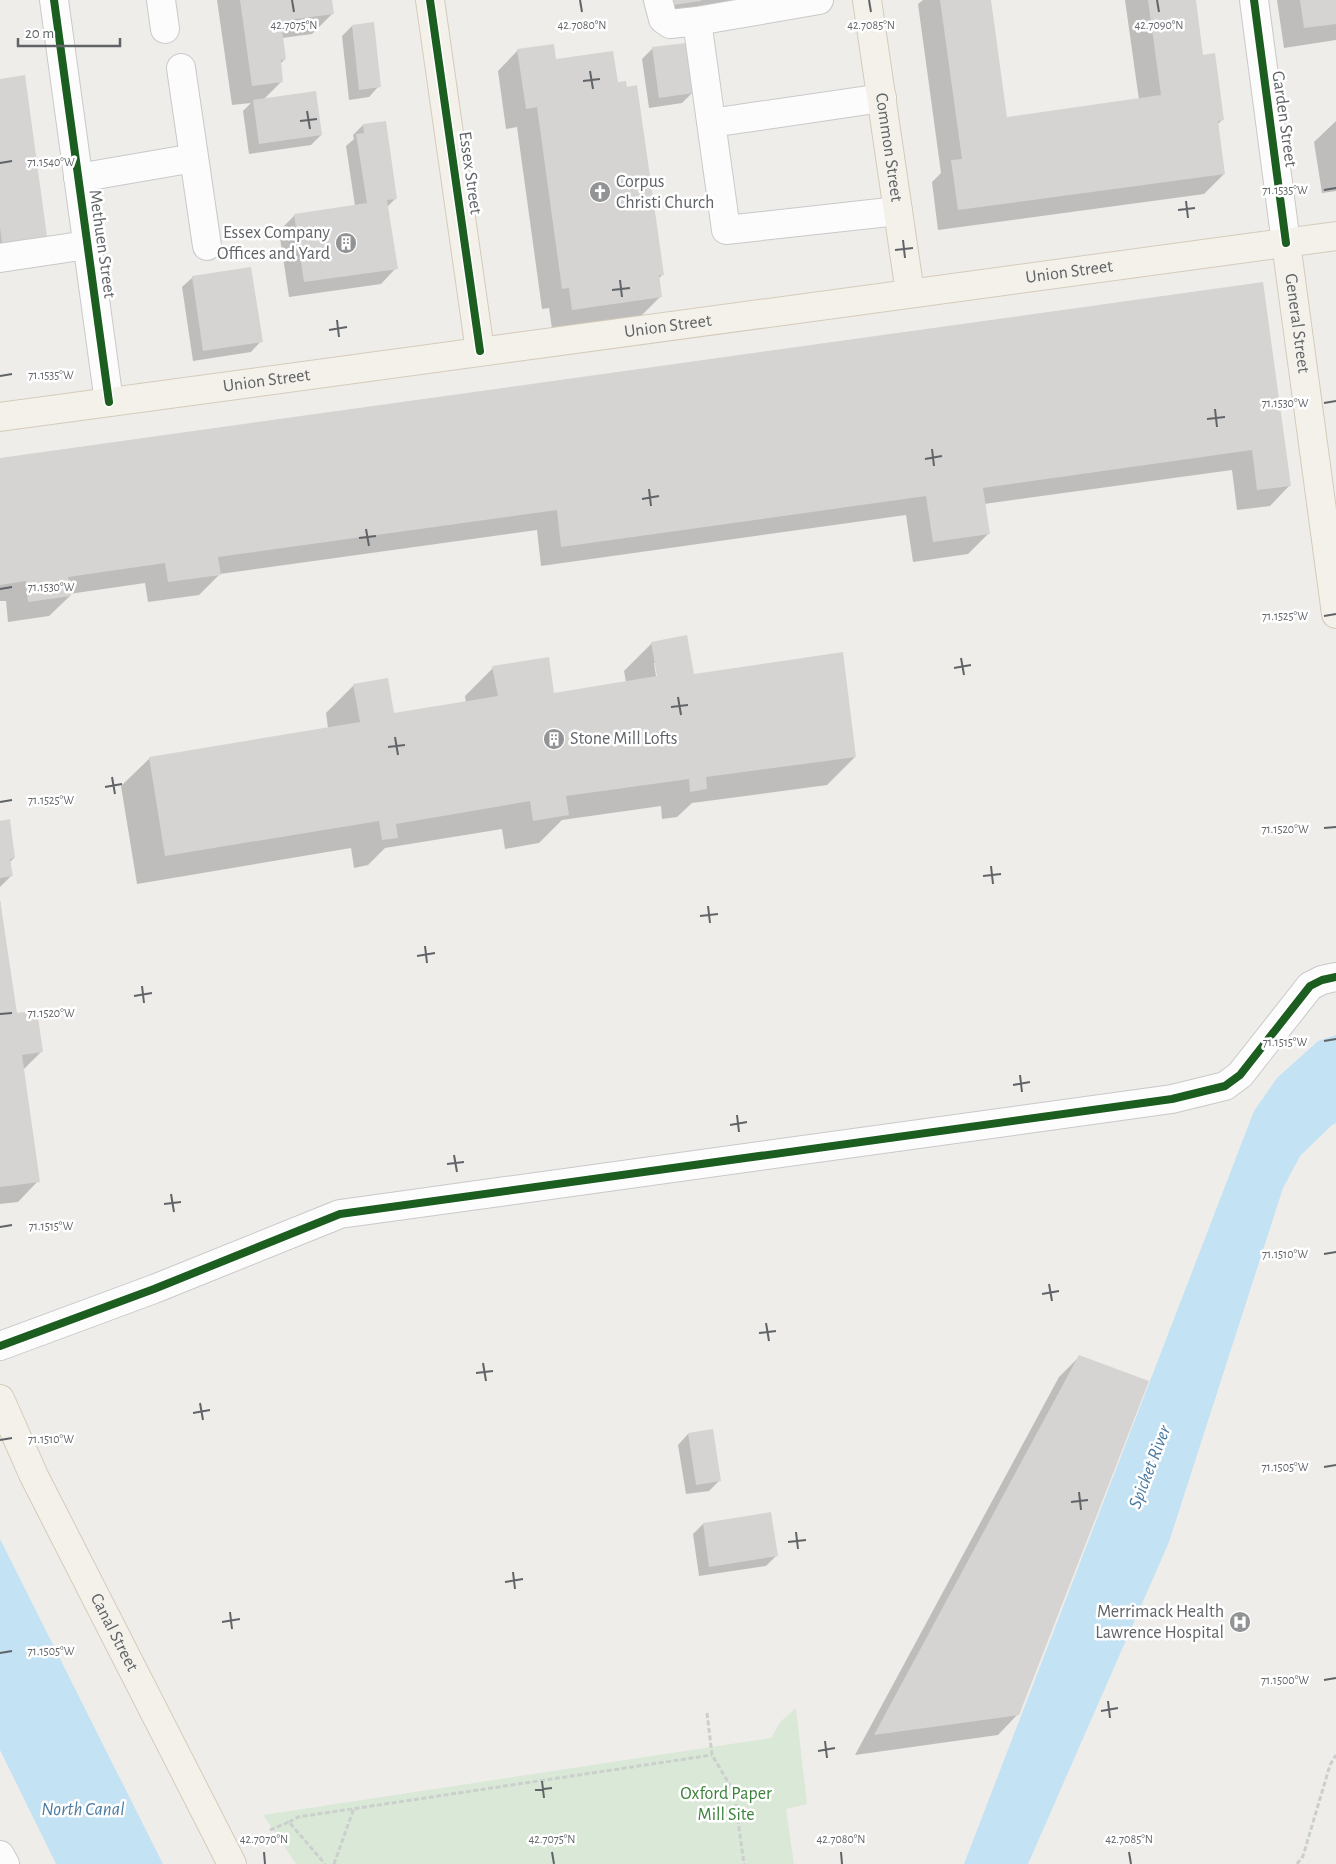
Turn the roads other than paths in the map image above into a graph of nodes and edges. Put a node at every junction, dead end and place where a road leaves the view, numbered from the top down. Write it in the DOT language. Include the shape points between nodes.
graph roads {
  1 [pos="54,0"];
  2 [pos="161,0"];
  3 [pos="430,0"];
  4 [pos="658,0"];
  5 [pos="818,0"];
  6 [pos="867,0"];
  7 [pos="1254,0"];
  8 [pos="697,21"];
  9 [pos="166,29"];
  10 [pos="181,68"];
  11 [pos="882,98"];
  12 [pos="711,123"];
  13 [pos="194,158"];
  14 [pos="78,178"];
  15 [pos="898,211"];
  16 [pos="1336,236"];
  17 [pos="1286,243"];
  18 [pos="87,245"];
  19 [pos="207,246"];
  20 [pos="0,258"];
  21 [pos="910,293"];
  22 [pos="480,351"];
  23 [pos="109,402"];
  24 [pos="0,417"];
  25 [pos="1336,614"];
  26 [pos="1336,977"];
  27 [pos="0,1346"];
  28 [pos="0,1399"];
  29 [pos="0,1855"];
  30 [pos="5,1864"];
  31 [pos="232,1864"];
  1 -- 14 [label="street, Methuen Street"];
  2 -- 9 [label="street"];
  3 -- 22 [label="main road, Essex Street"];
  4 -- 8 [label="street" via="663,19 670,24"];
  5 -- 8 [label="street"];
  6 -- 11 [label="main road, Common Street"];
  7 -- 17 [label="street, Garden Street"];
  8 -- 12 [label="street"];
  10 -- 13 [label="street"];
  11 -- 12 [label="street"];
  11 -- 15 [label="main road, Common Street"];
  12 -- 15 [label="street" via="726,230"];
  13 -- 14 [label="street"];
  13 -- 19 [label="street"];
  14 -- 18 [label="street, Methuen Street"];
  15 -- 21 [label="main road, Common Street"];
  16 -- 17 [label="main road, Union Street"];
  17 -- 21 [label="main road, Union Street"];
  17 -- 25 [label="main road, General Street"];
  18 -- 20 [label="street"];
  18 -- 23 [label="street, Methuen Street"];
  21 -- 22 [label="main road, Union Street"];
  22 -- 23 [label="main road, Union Street"];
  23 -- 24 [label="main road, Union Street"];
  26 -- 27 [label="street" via="1310,986 1240,1075 1225,1086 1172,1099 340,1214 154,1289"];
  28 -- 31 [label="main road, Canal Street" via="34,1476"];
  29 -- 30 [label="street"];
}
